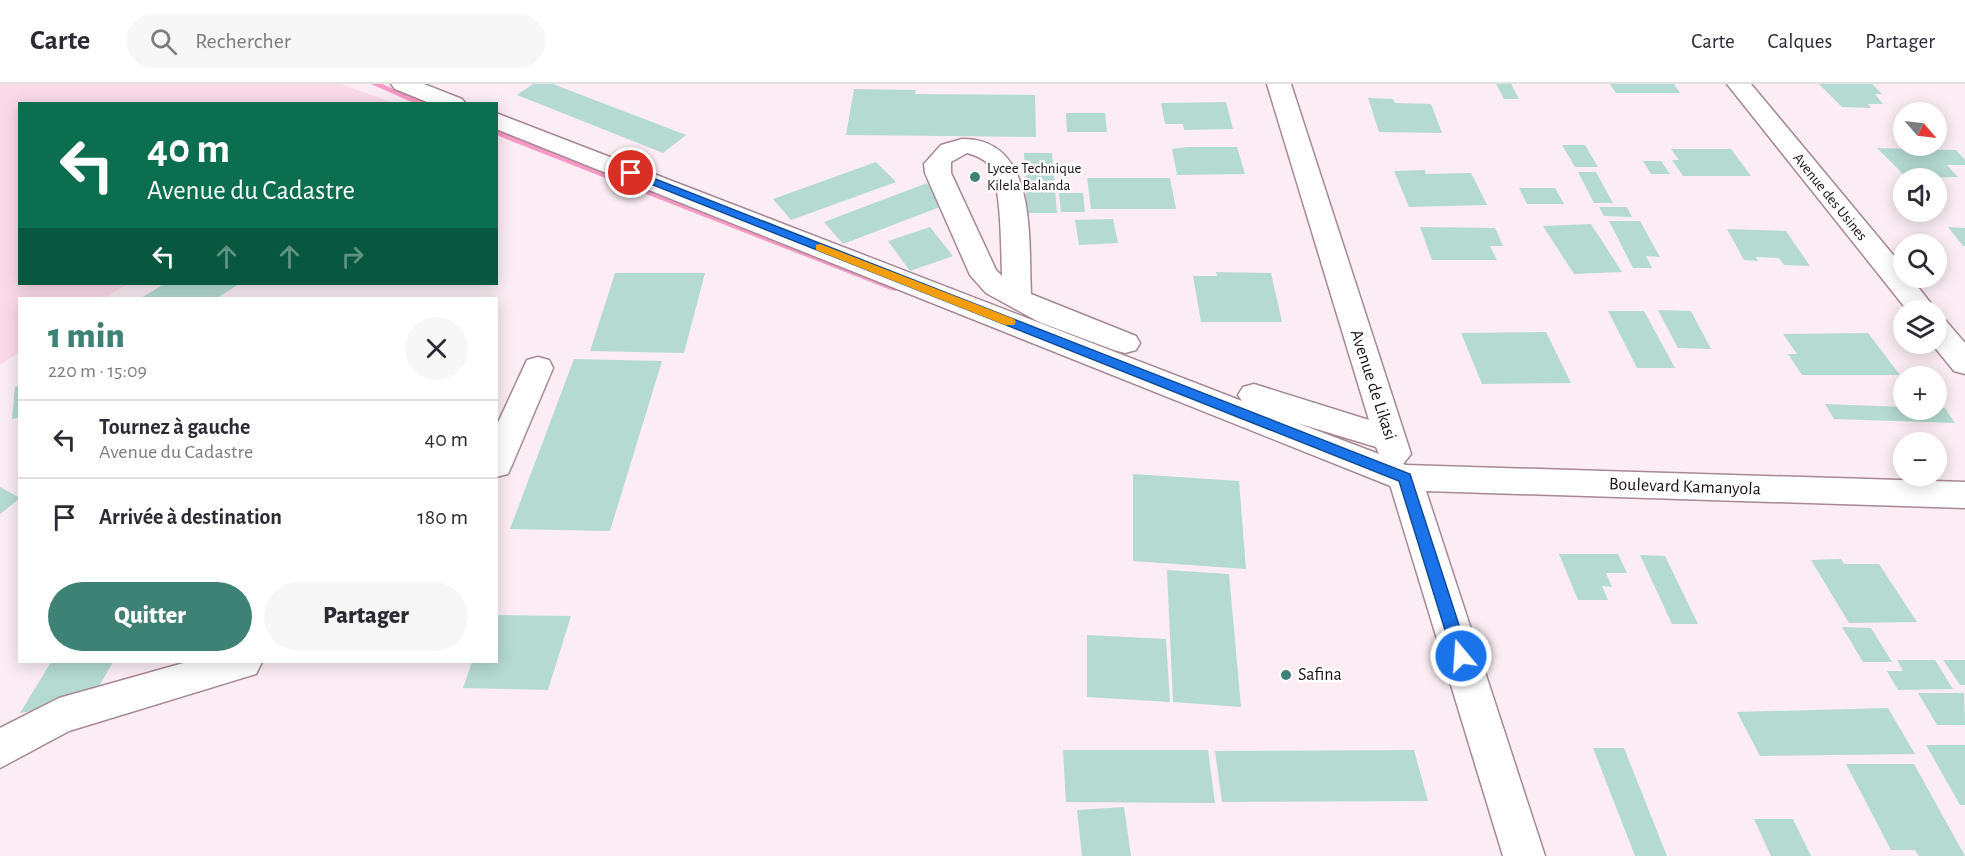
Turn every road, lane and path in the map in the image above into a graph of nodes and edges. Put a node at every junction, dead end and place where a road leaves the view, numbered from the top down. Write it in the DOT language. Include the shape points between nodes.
graph roads {
  1 [pos="403,84"];
  2 [pos="1280,84"];
  3 [pos="1738,84"];
  4 [pos="449,102"];
  5 [pos="498,121"];
  6 [pos="1017,299"];
  7 [pos="1914,300"];
  8 [pos="1947,341"];
  9 [pos="1965,363"];
  10 [pos="538,368"];
  11 [pos="1389,438"];
  12 [pos="498,460"];
  13 [pos="1405,478"];
  14 [pos="1965,495"];
  15 [pos="240,663"];
  16 [pos="0,749"];
  17 [pos="1524,856"];
  1 -- 4 [label="street"];
  2 -- 11 [label="street, Avenue de Likasi"];
  3 -- 7 [label="street, Avenue des Usines"];
  5 -- 13 [label="street, Boulevard Kamanyola"];
  6 -- 6 [label="street" via="1009,190 1002,165 986,150 961,146 949,151 937,164 938,173 984,275 1002,292"];
  6 -- 11 [label="street" via="1239,390 1326,421"];
  8 -- 9 [label="street"];
  10 -- 12 [label="street"];
  11 -- 13 [label="street, Avenue de Likasi"];
  13 -- 14 [label="street, Boulevard Kamanyola"];
  13 -- 17 [label="street, Avenue de Likasi"];
  15 -- 16 [label="street" via="59,716"];
}
